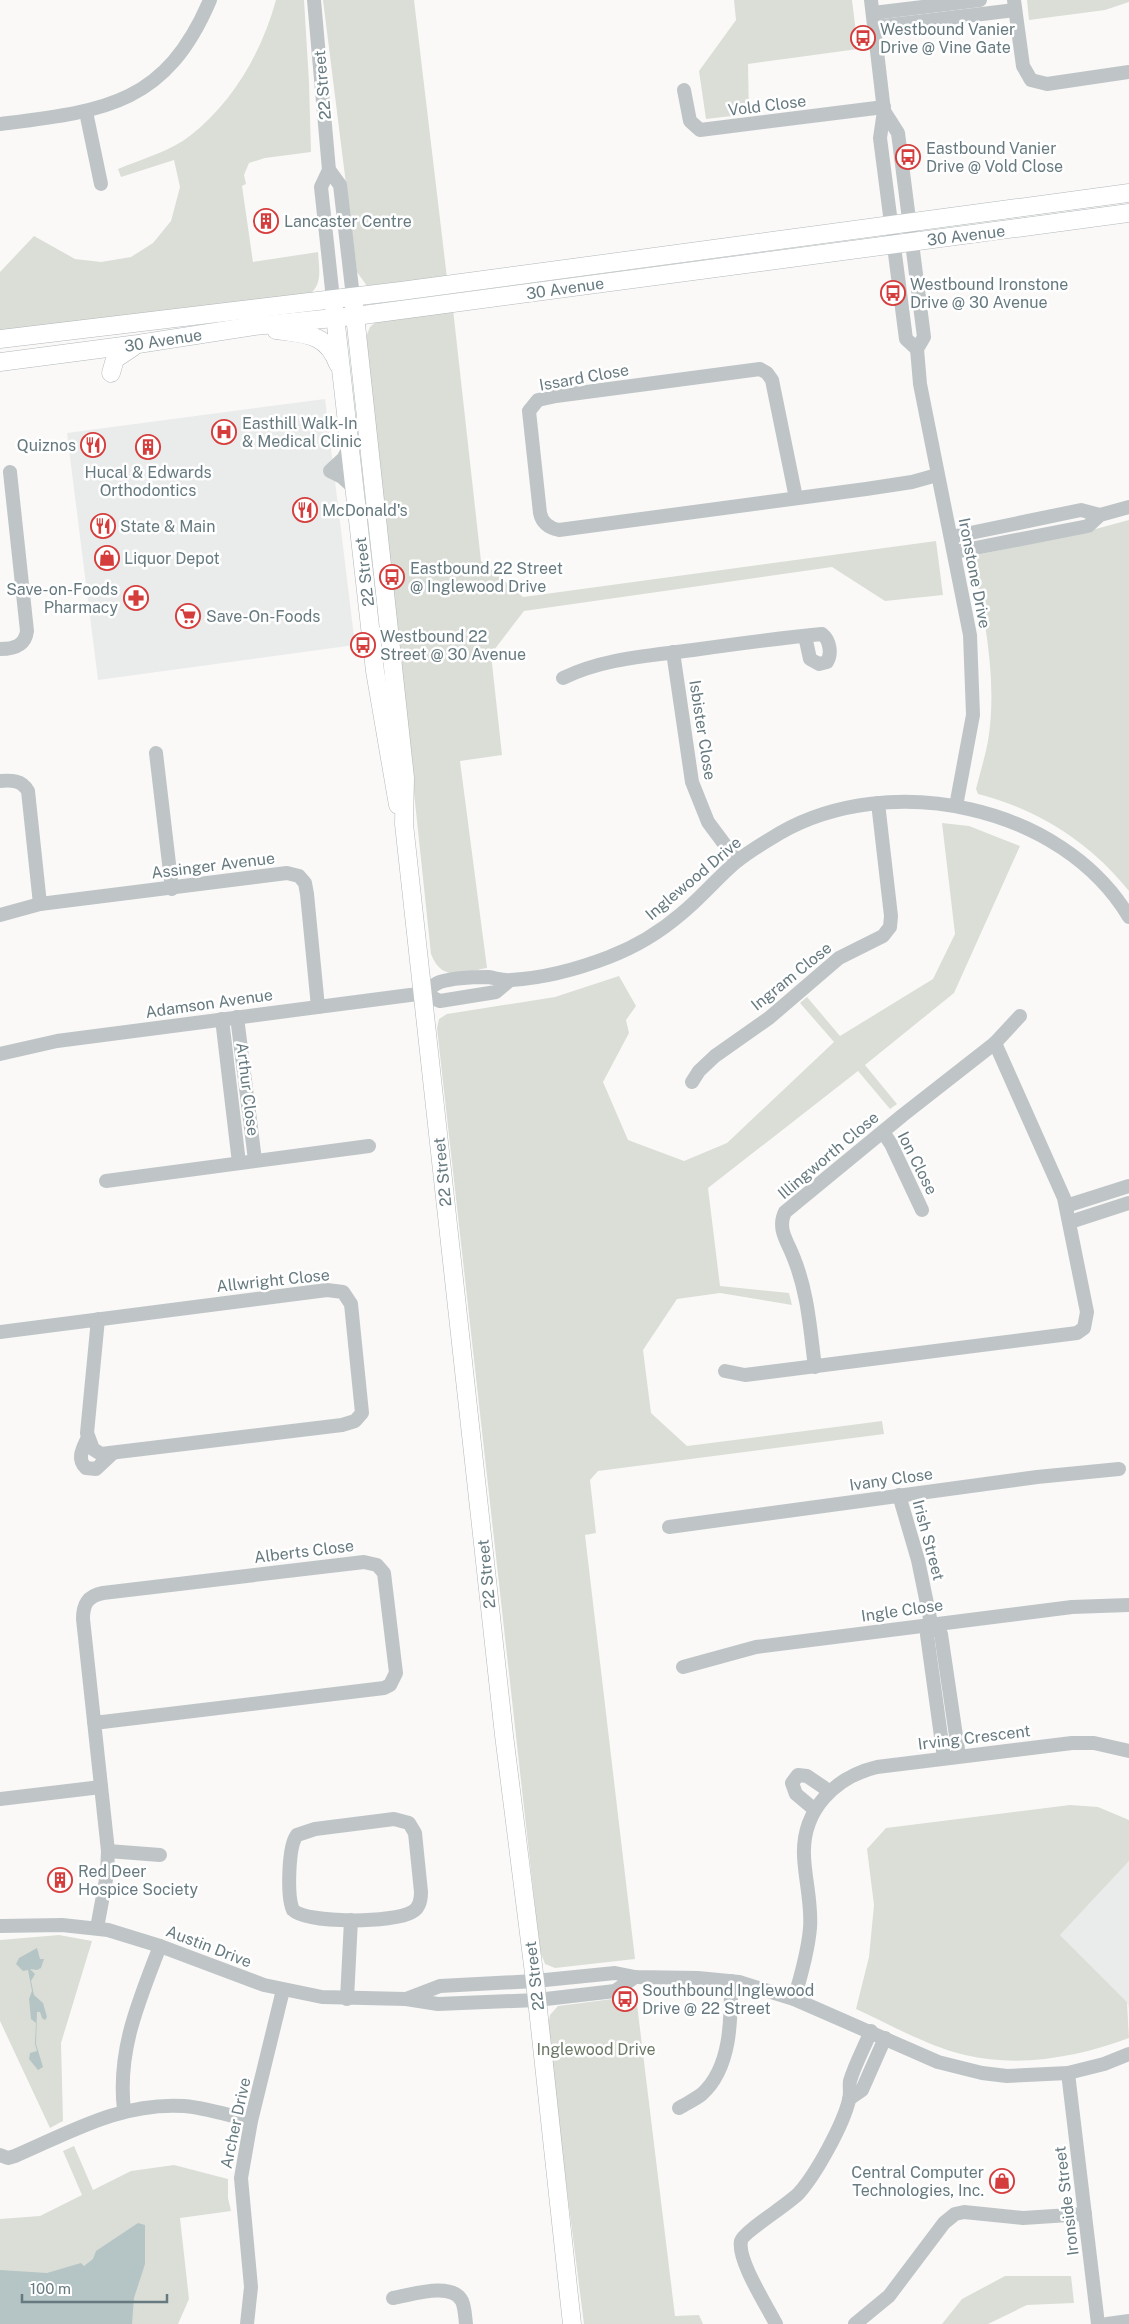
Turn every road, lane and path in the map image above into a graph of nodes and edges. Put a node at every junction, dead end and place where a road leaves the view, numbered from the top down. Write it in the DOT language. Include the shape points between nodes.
graph roads {
  1 [pos="210,0"];
  2 [pos="314,0"];
  3 [pos="980,0"];
  4 [pos="946,4"];
  5 [pos="1015,5"];
  6 [pos="873,13"];
  7 [pos="949,18"];
  8 [pos="1129,72"];
  9 [pos="684,90"];
  10 [pos="884,109"];
  11 [pos="86,112"];
  12 [pos="0,124"];
  13 [pos="330,170"];
  14 [pos="101,184"];
  15 [pos="1129,193"];
  16 [pos="1129,213"];
  17 [pos="910,222"];
  18 [pos="891,224"];
  19 [pos="912,242"];
  20 [pos="894,244"];
  21 [pos="353,297"];
  22 [pos="333,299"];
  23 [pos="355,316"];
  24 [pos="335,318"];
  25 [pos="254,326"];
  26 [pos="0,339"];
  27 [pos="138,344"];
  28 [pos="917,348"];
  29 [pos="77,352"];
  30 [pos="0,362"];
  31 [pos="342,377"];
  32 [pos="10,472"];
  33 [pos="937,475"];
  34 [pos="796,498"];
  35 [pos="1129,507"];
  36 [pos="1100,515"];
  37 [pos="951,537"];
  38 [pos="955,552"];
  39 [pos="805,636"];
  40 [pos="0,649"];
  41 [pos="673,652"];
  42 [pos="564,678"];
  43 [pos="156,753"];
  44 [pos="0,781"];
  45 [pos="878,803"];
  46 [pos="956,806"];
  47 [pos="404,824"];
  48 [pos="737,860"];
  49 [pos="172,888"];
  50 [pos="40,904"];
  51 [pos="0,916"];
  52 [pos="1129,917"];
  53 [pos="424,994"];
  54 [pos="318,1007"];
  55 [pos="1020,1016"];
  56 [pos="237,1017"];
  57 [pos="222,1019"];
  58 [pos="995,1043"];
  59 [pos="0,1054"];
  60 [pos="692,1082"];
  61 [pos="882,1132"];
  62 [pos="369,1146"];
  63 [pos="255,1160"];
  64 [pos="239,1163"];
  65 [pos="106,1181"];
  66 [pos="1129,1186"];
  67 [pos="1129,1203"];
  68 [pos="1066,1206"];
  69 [pos="922,1210"];
  70 [pos="1070,1222"];
  71 [pos="98,1319"];
  72 [pos="0,1332"];
  73 [pos="815,1367"];
  74 [pos="725,1371"];
  75 [pos="88,1437"];
  76 [pos="112,1454"];
  77 [pos="1119,1470"];
  78 [pos="899,1495"];
  79 [pos="669,1527"];
  80 [pos="1129,1605"];
  81 [pos="931,1623"];
  82 [pos="683,1667"];
  83 [pos="950,1689"];
  84 [pos="935,1691"];
  85 [pos="94,1723"];
  86 [pos="1129,1751"];
  87 [pos="959,1756"];
  88 [pos="944,1758"];
  89 [pos="101,1787"];
  90 [pos="828,1791"];
  91 [pos="0,1799"];
  92 [pos="815,1810"];
  93 [pos="108,1850"];
  94 [pos="160,1855"];
  95 [pos="351,1920"];
  96 [pos="0,1926"];
  97 [pos="97,1928"];
  98 [pos="160,1946"];
  99 [pos="635,1977"];
  100 [pos="535,1981"];
  101 [pos="731,1981"];
  102 [pos="283,1990"];
  103 [pos="347,1999"];
  104 [pos="406,1999"];
  105 [pos="794,1999"];
  106 [pos="537,2000"];
  107 [pos="871,2031"];
  108 [pos="886,2038"];
  109 [pos="1129,2054"];
  110 [pos="1068,2073"];
  111 [pos="849,2099"];
  112 [pos="679,2108"];
  113 [pos="124,2110"];
  114 [pos="251,2121"];
  115 [pos="0,2155"];
  116 [pos="1085,2214"];
  117 [pos="392,2298"];
  118 [pos="1129,2321"];
  119 [pos="247,2324"];
  120 [pos="466,2324"];
  121 [pos="572,2324"];
  122 [pos="776,2324"];
  123 [pos="855,2324"];
  124 [pos="1098,2324"];
  125 [pos="1107,2324"];
  1 -- 11 [label="street" via="196,31 166,70 125,99"];
  2 -- 13 [label="street, 22 Street"];
  3 -- 4 [label="street"];
  4 -- 6 [label="street"];
  4 -- 7 [label="street"];
  5 -- 7 [label="street"];
  5 -- 8 [label="street" via="1023,66 1031,80 1048,84"];
  6 -- 7 [label="street"];
  6 -- 10 [label="street"];
  9 -- 10 [label="street, Vold Close" via="690,121 700,130"];
  10 -- 17 [label="street, Ironstone Drive" via="898,133"];
  10 -- 18 [label="street, Ironstone Drive" via="880,138"];
  11 -- 12 [label="street"];
  11 -- 14 [label="street"];
  13 -- 21 [label="street, 22 Street" via="340,184"];
  13 -- 22 [label="street, 22 Street" via="321,187"];
  15 -- 17 [label="main road, 30 Avenue"];
  16 -- 19 [label="main road, 30 Avenue"];
  17 -- 18 [label="main road, 30 Avenue"];
  17 -- 19 [label="street, Ironstone Drive"];
  18 -- 20 [label="street, Ironstone Drive"];
  18 -- 21 [label="main road, 30 Avenue"];
  19 -- 20 [label="main road, 30 Avenue"];
  19 -- 28 [label="street, Ironstone Drive" via="924,337"];
  20 -- 23 [label="main road, 30 Avenue"];
  20 -- 28 [label="street, Ironstone Drive" via="906,339"];
  21 -- 22 [label="main road, 30 Avenue"];
  21 -- 23 [label="main road, 22 Street"];
  22 -- 24 [label="main road, 22 Street"];
  22 -- 26 [label="main road, 30 Avenue"];
  23 -- 24 [label="main road, 30 Avenue"];
  23 -- 47 [label="main road, 22 Street" via="405,778"];
  24 -- 25 [label="main road, 30 Avenue"];
  24 -- 31 [label="main road, 22 Street"];
  25 -- 27 [label="main road, 30 Avenue"];
  25 -- 31 [label="main road" via="321,339 330,348"];
  27 -- 29 [label="main road, 30 Avenue"];
  27 -- 29 [label="main road" via="115,359 111,373 102,363"];
  28 -- 33 [label="street, Ironstone Drive" via="920,384"];
  29 -- 30 [label="main road, 30 Avenue"];
  31 -- 47 [label="main road, 22 Street" via="375,671 394,792"];
  32 -- 40 [label="street" via="27,630 26,639 20,645"];
  33 -- 34 [label="street, Issard Close" via="912,482"];
  33 -- 37 [label="street, Ironstone Drive"];
  34 -- 34 [label="street, Issard Close" via="553,529 543,521 540,512 529,411 538,400 556,396 760,370 772,380"];
  35 -- 36 [label="street"];
  36 -- 37 [label="street" via="1081,510"];
  36 -- 38 [label="street" via="1088,526"];
  37 -- 38 [label="street, Ironstone Drive"];
  38 -- 46 [label="street, Ironstone Drive" via="968,624 974,690 970,736"];
  39 -- 41 [label="street"];
  41 -- 42 [label="street" via="607,662"];
  41 -- 48 [label="street, Isbister Close" via="692,782 708,822"];
  43 -- 49 [label="street"];
  44 -- 50 [label="street" via="16,781 28,791"];
  45 -- 46 [label="street, Inglewood Drive" via="911,801"];
  45 -- 48 [label="street, Inglewood Drive" via="804,820"];
  45 -- 60 [label="street, Ingram Close" via="891,916 887,932 839,958 769,1018 715,1056"];
  46 -- 52 [label="street, Inglewood Drive" via="989,815 1053,842 1087,868"];
  47 -- 53 [label="main road, 22 Street"];
  48 -- 53 [label="street, Inglewood Drive" via="681,914 640,943 609,957 531,978 509,981 489,977 438,982"];
  49 -- 50 [label="street, Assinger Avenue"];
  49 -- 54 [label="street, Assinger Avenue" via="287,873 299,876 307,894"];
  50 -- 51 [label="street, Assinger Avenue"];
  53 -- 54 [label="street, Adamson Avenue"];
  53 -- 100 [label="main road, 22 Street" via="500,1696"];
  54 -- 56 [label="street, Adamson Avenue"];
  55 -- 58 [label="street, Illingworth Close"];
  56 -- 57 [label="street, Adamson Avenue"];
  56 -- 63 [label="street, Arthur Close"];
  57 -- 59 [label="street, Adamson Avenue" via="57,1041"];
  57 -- 64 [label="street, Arthur Close"];
  58 -- 61 [label="street, Illingworth Close"];
  58 -- 68 [label="street"];
  61 -- 69 [label="street, Ion Close" via="892,1144"];
  61 -- 73 [label="street, Illingworth Close" via="788,1208 782,1220 782,1229 807,1300"];
  62 -- 63 [label="street"];
  63 -- 64 [label="street"];
  64 -- 65 [label="street"];
  66 -- 68 [label="street"];
  67 -- 70 [label="street"];
  68 -- 70 [label="street"];
  70 -- 73 [label="street" via="1087,1312 1084,1328 1077,1333"];
  71 -- 72 [label="street, Allwright Close"];
  71 -- 75 [label="street"];
  71 -- 76 [label="street, Allwright Close" via="339,1290 351,1304 362,1402 362,1413 350,1423"];
  73 -- 74 [label="street" via="745,1375"];
  75 -- 76 [label="street" via="96,1452"];
  75 -- 76 [label="street" via="80,1456 86,1468 96,1469"];
  77 -- 78 [label="street, Ivany Close"];
  78 -- 79 [label="street, Ivany Close"];
  78 -- 81 [label="street, Irish Street" via="918,1560"];
  80 -- 81 [label="street, Ingle Close" via="1072,1606"];
  81 -- 82 [label="street, Ingle Close" via="756,1647"];
  81 -- 83 [label="street, Irish Street" via="941,1634"];
  81 -- 84 [label="street, Irish Street" via="927,1635"];
  83 -- 84 [label="street"];
  83 -- 87 [label="street, Irish Street"];
  84 -- 88 [label="street, Irish Street"];
  85 -- 85 [label="street, Alberts Close" via="390,1685 396,1673 384,1573 377,1565 364,1562 91,1596 84,1606 83,1619"];
  85 -- 89 [label="street, Alberts Close"];
  86 -- 87 [label="street, Irving Crescent" via="1072,1742"];
  87 -- 88 [label="street, Irving Crescent"];
  88 -- 90 [label="street, Irving Crescent" via="863,1770"];
  89 -- 91 [label="street"];
  89 -- 93 [label="street, Alberts Close"];
  90 -- 92 [label="street, Irving Crescent"];
  90 -- 92 [label="street" via="807,1776 798,1775 794,1779 794,1790"];
  92 -- 105 [label="street, Irving Crescent" via="804,1843 810,1928"];
  93 -- 94 [label="street"];
  93 -- 97 [label="street, Alberts Close"];
  95 -- 95 [label="street" via="406,1915 419,1905 421,1892 415,1833 404,1821 315,1829 302,1832 294,1839 290,1893 294,1910 305,1916"];
  95 -- 103 [label="street"];
  96 -- 97 [label="street, Austin Drive" via="48,1924"];
  97 -- 98 [label="street, Austin Drive"];
  98 -- 102 [label="street, Austin Drive"];
  98 -- 113 [label="street" via="127,2042 123,2064"];
  99 -- 100 [label="street" via="615,1973"];
  99 -- 101 [label="street" via="672,1976"];
  99 -- 106 [label="street" via="614,1991"];
  100 -- 104 [label="street, Austin Drive" via="440,1986"];
  100 -- 106 [label="main road, 22 Street"];
  101 -- 105 [label="street"];
  101 -- 112 [label="street" via="732,2011 727,2044 719,2067 702,2093"];
  102 -- 103 [label="street, Austin Drive"];
  102 -- 114 [label="street, Archer Drive"];
  103 -- 104 [label="street, Austin Drive"];
  104 -- 106 [label="street, Austin Drive" via="438,2004"];
  105 -- 107 [label="street"];
  106 -- 121 [label="main road, 22 Street"];
  107 -- 108 [label="street"];
  107 -- 111 [label="street" via="850,2082"];
  108 -- 110 [label="street" via="938,2062 982,2073 1007,2076"];
  108 -- 111 [label="street" via="862,2090"];
  109 -- 110 [label="street"];
  110 -- 116 [label="street, Ironside Street"];
  111 -- 122 [label="street" via="832,2140 799,2193 742,2236 743,2258"];
  113 -- 114 [label="street" via="186,2106"];
  113 -- 115 [label="street" via="15,2156"];
  114 -- 119 [label="street, Archer Drive" via="241,2178 251,2287"];
  116 -- 123 [label="street" via="1023,2218 970,2212 955,2214 947,2219 889,2296"];
  116 -- 124 [label="street, Ironside Street"];
  117 -- 120 [label="street" via="442,2290 452,2292 463,2303"];
  118 -- 125 [label="street"];
}
